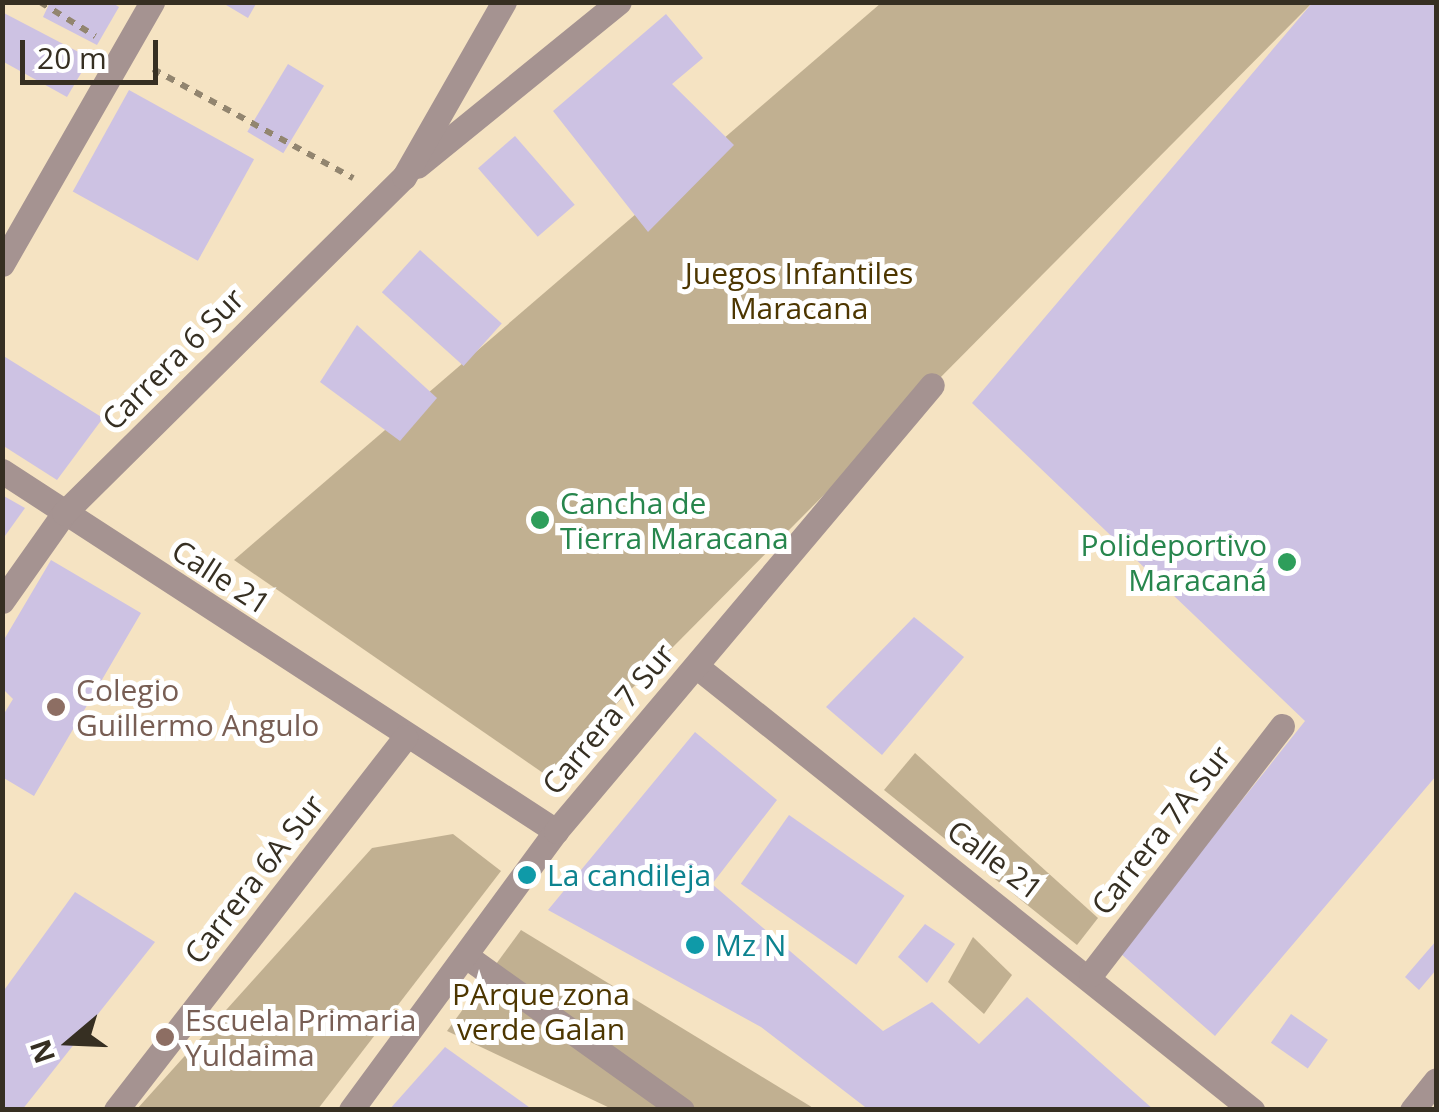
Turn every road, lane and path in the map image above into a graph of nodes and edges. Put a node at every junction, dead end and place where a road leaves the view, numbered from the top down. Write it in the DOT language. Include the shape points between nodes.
graph roads {
  1 [pos="40,2"];
  2 [pos="152,2"];
  3 [pos="504,2"];
  4 [pos="619,2"];
  5 [pos="124,53"];
  6 [pos="404,177"];
  7 [pos="385,196"];
  8 [pos="2,264"];
  9 [pos="932,385"];
  10 [pos="2,472"];
  11 [pos="64,513"];
  12 [pos="2,600"];
  13 [pos="696,666"];
  14 [pos="1282,726"];
  15 [pos="405,736"];
  16 [pos="556,830"];
  17 [pos="466,956"];
  18 [pos="1091,974"];
  19 [pos="1436,1080"];
  20 [pos="116,1110"];
  21 [pos="351,1110"];
  22 [pos="682,1110"];
  23 [pos="1252,1110"];
  24 [pos="1412,1110"];
  1 -- 5 [label="path"];
  2 -- 5 [label="street"];
  3 -- 6 [label="street, Carrera 6 Sur"];
  4 -- 6 [label="street, Carrera 6 Sur"];
  5 -- 7 [label="path"];
  5 -- 8 [label="street"];
  6 -- 7 [label="street, Carrera 6 Sur"];
  7 -- 11 [label="street, Carrera 6 Sur"];
  9 -- 13 [label="street, Carrera 7 Sur"];
  10 -- 11 [label="street, Calle 21"];
  11 -- 12 [label="street, Carrera 6 Sur"];
  11 -- 15 [label="street, Calle 21"];
  13 -- 16 [label="street, Carrera 7 Sur"];
  13 -- 18 [label="street, Calle 21"];
  14 -- 18 [label="street, Carrera 7A Sur"];
  15 -- 16 [label="street, Calle 21"];
  15 -- 20 [label="street, Carrera 6A Sur"];
  16 -- 17 [label="street, Carrera 7 Sur"];
  17 -- 21 [label="street, Carrera 7 Sur"];
  17 -- 22 [label="street"];
  18 -- 23 [label="street, Calle 21"];
  19 -- 24 [label="street"];
}
